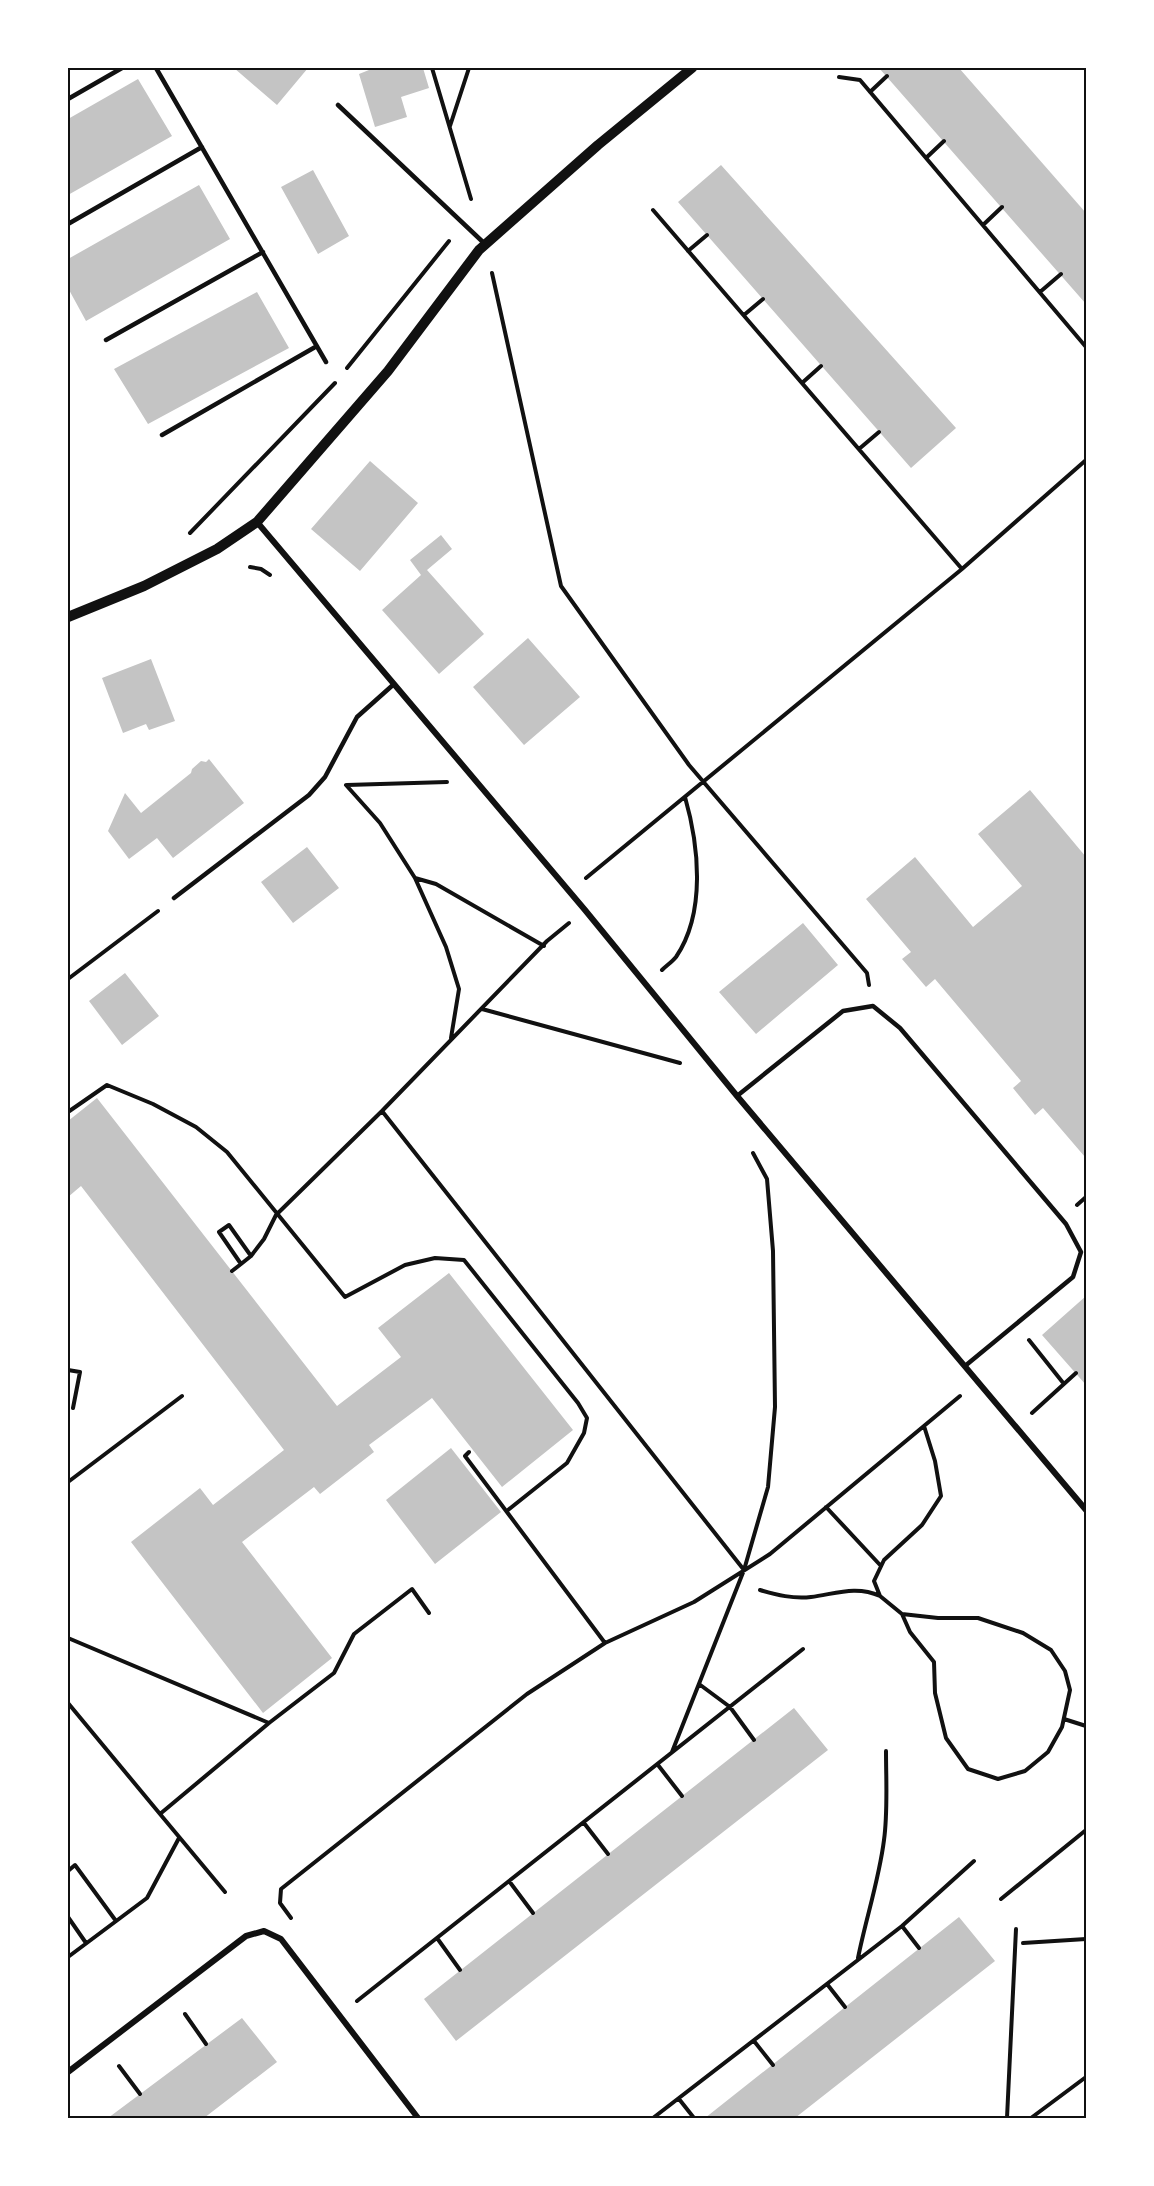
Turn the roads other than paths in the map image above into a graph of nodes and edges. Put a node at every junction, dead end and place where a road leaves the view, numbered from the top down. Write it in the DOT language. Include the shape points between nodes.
graph roads {
  1 [pos="122,68"];
  2 [pos="156,68"];
  3 [pos="692,68"];
  4 [pos="68,99"];
  5 [pos="338,105"];
  6 [pos="202,147"];
  7 [pos="68,224"];
  8 [pos="485,244"];
  9 [pos="262,252"];
  10 [pos="106,340"];
  11 [pos="317,346"];
  12 [pos="326,362"];
  13 [pos="162,435"];
  14 [pos="257,522"];
  15 [pos="68,617"];
  16 [pos="393,684"];
  17 [pos="174,898"];
  18 [pos="737,1096"];
  19 [pos="965,1366"];
  20 [pos="1086,1509"];
  21 [pos="68,2072"];
  22 [pos="418,2118"];
  1 -- 4 [label="lane"];
  2 -- 6 [label="lane"];
  3 -- 8 [label="street"];
  5 -- 8 [label="lane"];
  6 -- 7 [label="lane"];
  6 -- 9 [label="lane"];
  8 -- 14 [label="street" via="388,370"];
  9 -- 10 [label="lane"];
  9 -- 11 [label="lane"];
  11 -- 12 [label="lane"];
  11 -- 13 [label="lane"];
  14 -- 15 [label="street" via="218,549 144,586"];
  14 -- 16 [label="street"];
  16 -- 17 [label="lane" via="357,717 328,772 309,795"];
  16 -- 18 [label="street"];
  18 -- 19 [label="street"];
  18 -- 19 [label="lane" via="843,1011 873,1006 900,1028 1066,1224 1081,1252 1073,1277"];
  19 -- 20 [label="street"];
  21 -- 22 [label="street" via="246,1936 264,1931 281,1940"];
}
